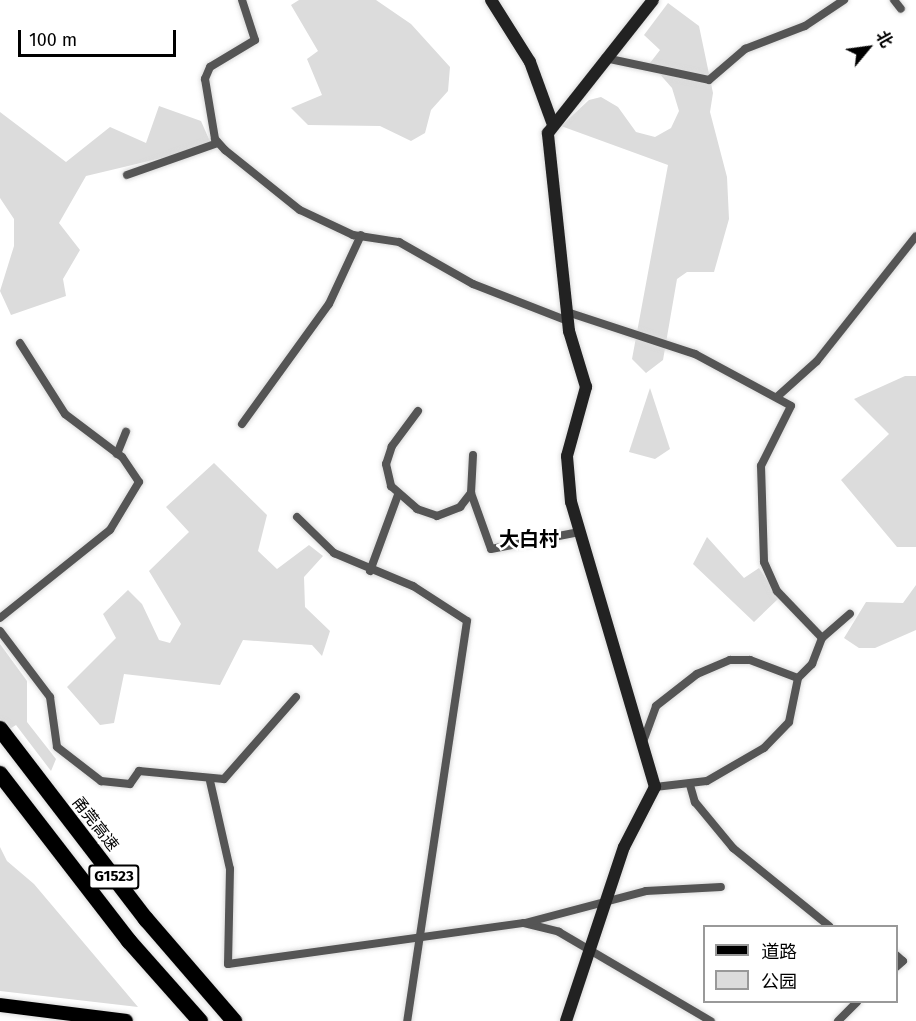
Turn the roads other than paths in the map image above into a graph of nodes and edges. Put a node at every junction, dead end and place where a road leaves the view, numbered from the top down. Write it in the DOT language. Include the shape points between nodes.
graph roads {
  1 [pos="242,0"];
  2 [pos="491,0"];
  3 [pos="653,0"];
  4 [pos="894,0"];
  5 [pos="842,1"];
  6 [pos="901,9"];
  7 [pos="605,58"];
  8 [pos="552,122"];
  9 [pos="218,143"];
  10 [pos="127,175"];
  11 [pos="361,235"];
  12 [pos="916,236"];
  13 [pos="567,317"];
  14 [pos="20,343"];
  15 [pos="778,396"];
  16 [pos="418,411"];
  17 [pos="242,424"];
  18 [pos="126,432"];
  19 [pos="117,454"];
  20 [pos="473,455"];
  21 [pos="471,493"];
  22 [pos="398,495"];
  23 [pos="297,517"];
  24 [pos="579,532"];
  25 [pos="370,571"];
  26 [pos="850,614"];
  27 [pos="0,618"];
  28 [pos="0,631"];
  29 [pos="822,638"];
  30 [pos="798,678"];
  31 [pos="296,697"];
  32 [pos="0,729"];
  33 [pos="642,746"];
  34 [pos="0,774"];
  35 [pos="210,781"];
  36 [pos="690,785"];
  37 [pos="655,787"];
  38 [pos="721,886"];
  39 [pos="606,901"];
  40 [pos="524,923"];
  41 [pos="827,925"];
  42 [pos="422,940"];
  43 [pos="590,951"];
  44 [pos="855,1003"];
  45 [pos="0,1005"];
  46 [pos="126,1021"];
  47 [pos="200,1021"];
  48 [pos="234,1021"];
  49 [pos="407,1021"];
  50 [pos="566,1021"];
  51 [pos="711,1021"];
  52 [pos="838,1021"];
  1 -- 9 [label="street" via="255,40 210,67 205,80"];
  2 -- 8 [label="street" via="530,62"];
  3 -- 7 [label="street"];
  4 -- 6 [label="street"];
  5 -- 7 [label="street" via="805,26 745,49 710,80"];
  7 -- 8 [label="street"];
  8 -- 13 [label="street" via="548,133"];
  9 -- 10 [label="street"];
  9 -- 11 [label="street" via="300,210"];
  11 -- 13 [label="street" via="399,242 473,284"];
  11 -- 17 [label="street" via="329,304"];
  12 -- 15 [label="street" via="818,361"];
  13 -- 15 [label="street" via="695,354"];
  13 -- 24 [label="street" via="586,387 567,456"];
  14 -- 19 [label="street" via="65,414"];
  15 -- 29 [label="street" via="791,406 761,466 764,562 777,591"];
  16 -- 22 [label="street" via="392,446 386,464"];
  18 -- 19 [label="street"];
  19 -- 27 [label="street" via="139,482 128,506 110,530"];
  20 -- 21 [label="street"];
  21 -- 22 [label="street" via="460,507 437,516"];
  21 -- 24 [label="street" via="491,549"];
  22 -- 25 [label="street"];
  23 -- 25 [label="street" via="334,552"];
  24 -- 33 [label="street"];
  25 -- 42 [label="street" via="413,586 467,621"];
  26 -- 29 [label="street"];
  28 -- 35 [label="street" via="50,697 53,735 69,761 102,781 130,784 139,771"];
  29 -- 30 [label="street" via="812,664"];
  30 -- 33 [label="street" via="750,660 715,664 656,706"];
  30 -- 36 [label="street" via="796,704 778,734 738,765"];
  31 -- 35 [label="street" via="224,779"];
  32 -- 48 [label="highway, 甬莞高速 / G1523" via="146,919"];
  33 -- 37 [label="street"];
  34 -- 47 [label="highway, G1523" via="129,941"];
  35 -- 42 [label="street" via="230,869 228,964"];
  36 -- 37 [label="street"];
  36 -- 41 [label="street" via="695,802 739,853"];
  37 -- 39 [label="street" via="624,847"];
  38 -- 39 [label="street" via="687,885"];
  39 -- 40 [label="street"];
  39 -- 43 [label="street"];
  40 -- 42 [label="street"];
  40 -- 43 [label="street" via="559,932"];
  42 -- 49 [label="street"];
  43 -- 50 [label="street"];
  43 -- 51 [label="street"];
  44 -- 52 [label="street"];
  45 -- 46 [label="main road"];
}
